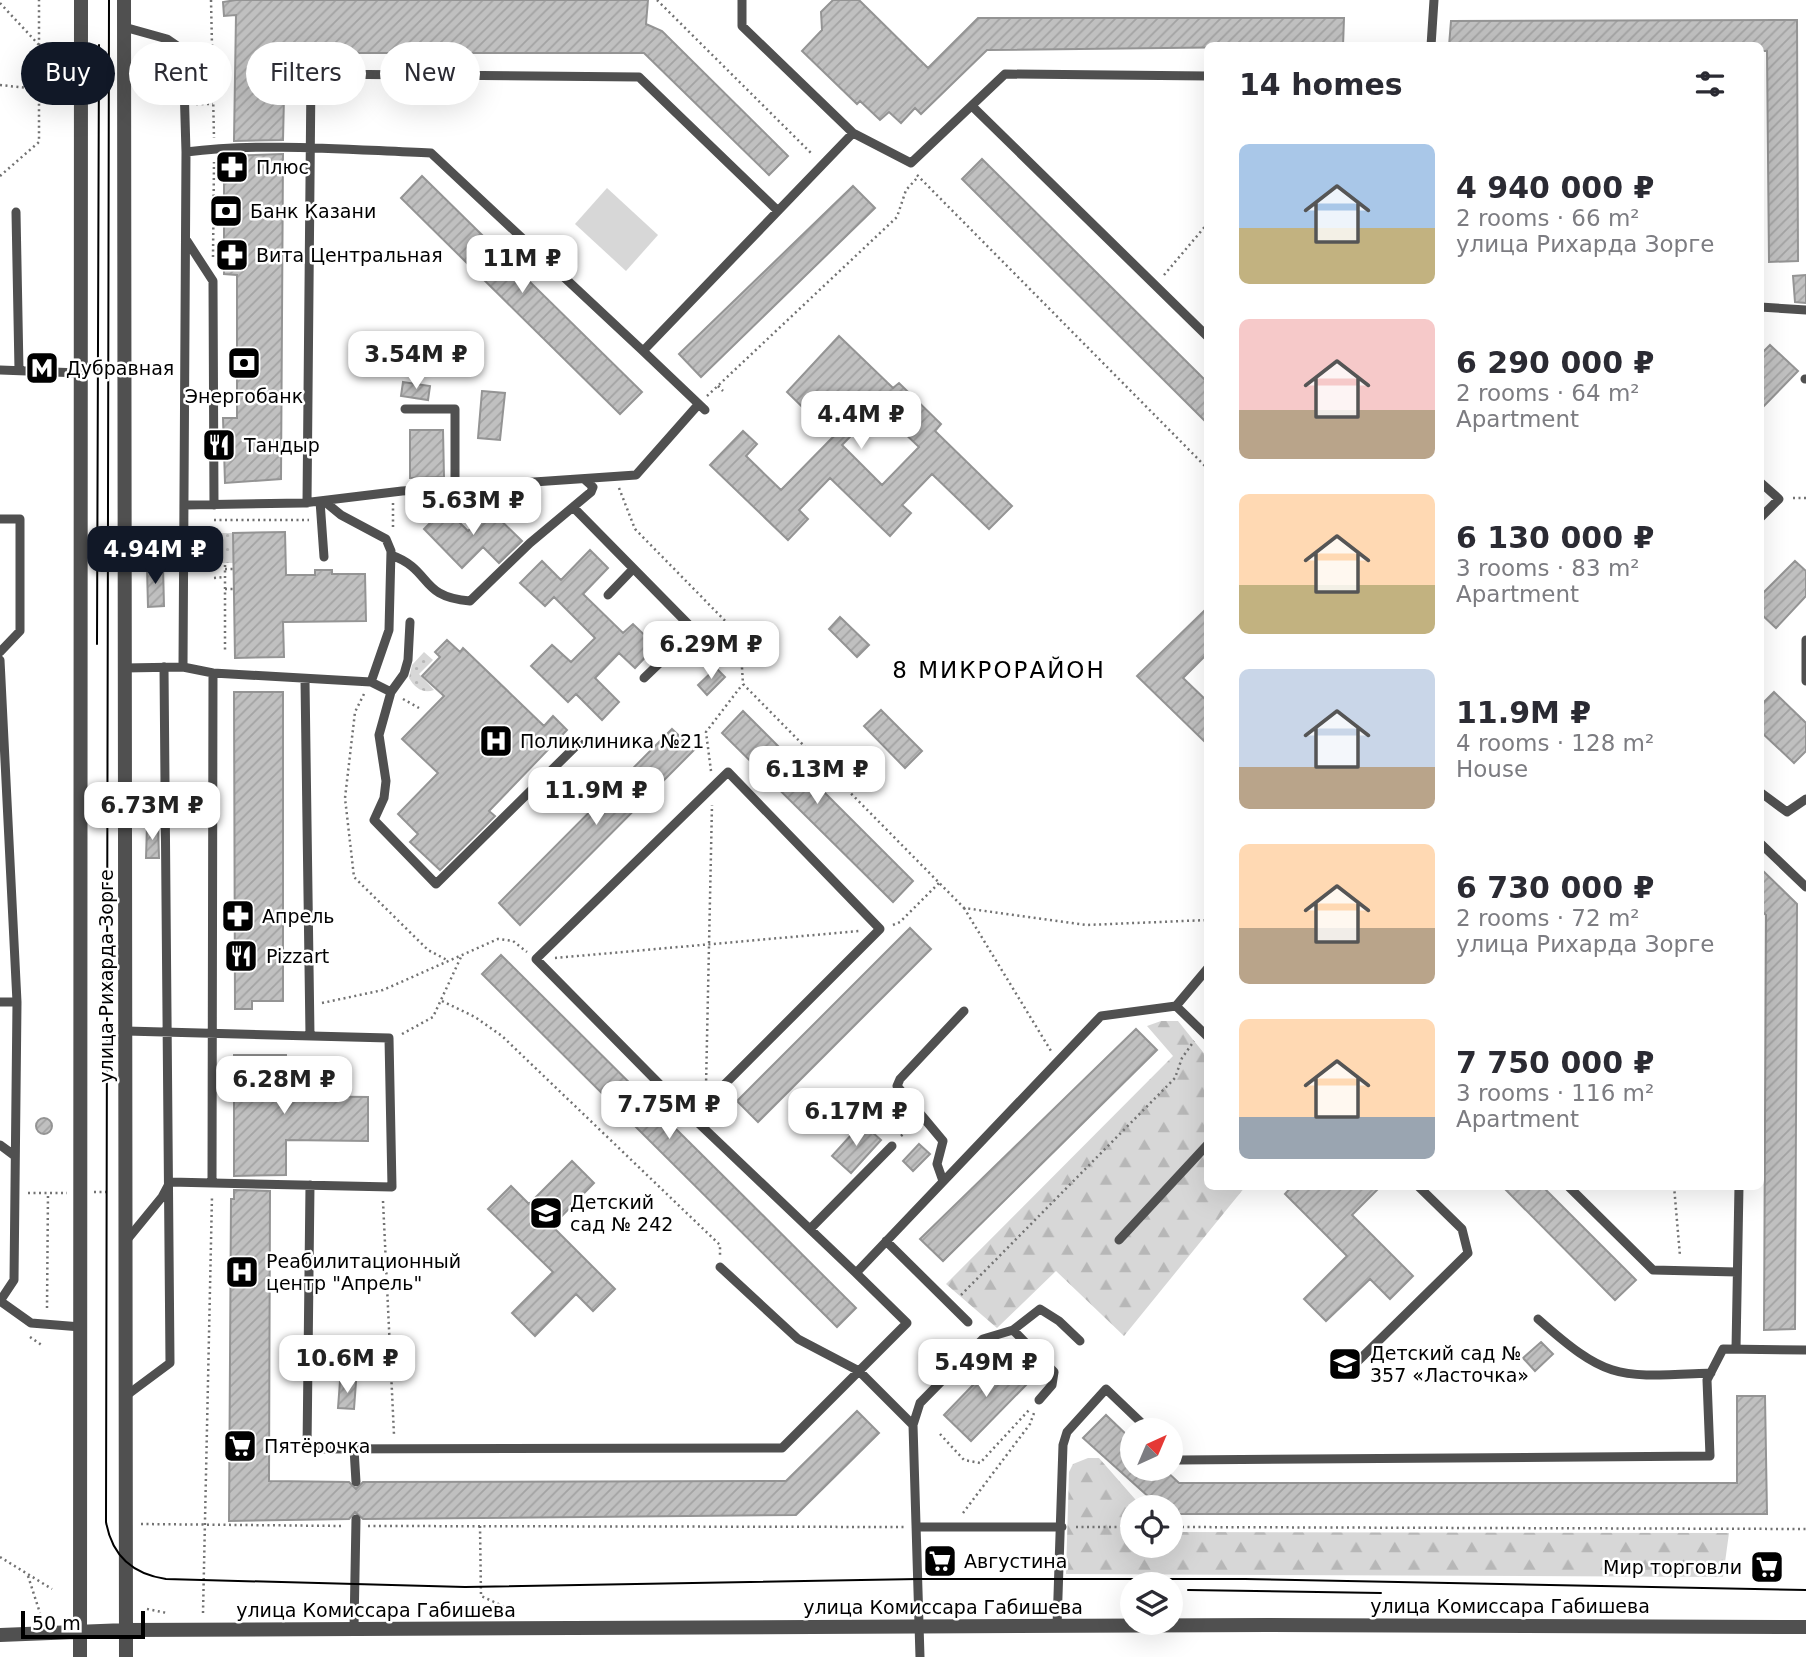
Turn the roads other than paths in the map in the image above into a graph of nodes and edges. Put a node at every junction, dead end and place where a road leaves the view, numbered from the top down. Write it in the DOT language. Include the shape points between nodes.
graph roads {
  1 [pos="81,0"];
  2 [pos="124,0"];
  3 [pos="742,0"];
  4 [pos="1434,0"];
  5 [pos="124,27"];
  6 [pos="1432,42"];
  7 [pos="380,74"];
  8 [pos="480,75"];
  9 [pos="1204,76"];
  10 [pos="973,107"];
  11 [pos="853,133"];
  12 [pos="310,149"];
  13 [pos="186,152"];
  14 [pos="778,211"];
  15 [pos="16,212"];
  16 [pos="186,240"];
  17 [pos="1764,307"];
  18 [pos="1806,310"];
  19 [pos="1204,333"];
  20 [pos="643,351"];
  21 [pos="0,370"];
  22 [pos="19,370"];
  23 [pos="80,373"];
  24 [pos="405,409"];
  25 [pos="584,478"];
  26 [pos="1764,486"];
  27 [pos="455,488"];
  28 [pos="322,501"];
  29 [pos="307,503"];
  30 [pos="185,505"];
  31 [pos="214,505"];
  32 [pos="573,508"];
  33 [pos="1764,514"];
  34 [pos="0,519"];
  35 [pos="391,555"];
  36 [pos="324,556"];
  37 [pos="633,569"];
  38 [pos="608,595"];
  39 [pos="410,622"];
  40 [pos="1806,640"];
  41 [pos="0,652"];
  42 [pos="0,660"];
  43 [pos="164,667"];
  44 [pos="183,667"];
  45 [pos="124,668"];
  46 [pos="213,673"];
  47 [pos="644,678"];
  48 [pos="305,680"];
  49 [pos="1806,681"];
  50 [pos="370,682"];
  51 [pos="391,692"];
  52 [pos="579,743"];
  53 [pos="1764,795"];
  54 [pos="1806,799"];
  55 [pos="1764,847"];
  56 [pos="1806,887"];
  57 [pos="1204,973"];
  58 [pos="0,1002"];
  59 [pos="17,1002"];
  60 [pos="1176,1006"];
  61 [pos="964,1011"];
  62 [pos="126,1031"];
  63 [pos="167,1032"];
  64 [pos="210,1033"];
  65 [pos="1204,1033"];
  66 [pos="310,1036"];
  67 [pos="692,1116"];
  68 [pos="0,1145"];
  69 [pos="892,1146"];
  70 [pos="1204,1148"];
  71 [pos="15,1156"];
  72 [pos="943,1181"];
  73 [pos="170,1182"];
  74 [pos="212,1182"];
  75 [pos="310,1185"];
  76 [pos="1422,1190"];
  77 [pos="1572,1190"];
  78 [pos="1739,1190"];
  79 [pos="810,1229"];
  80 [pos="1119,1240"];
  81 [pos="126,1241"];
  82 [pos="886,1241"];
  83 [pos="720,1267"];
  84 [pos="1737,1272"];
  85 [pos="856,1273"];
  86 [pos="0,1301"];
  87 [pos="1538,1319"];
  88 [pos="968,1322"];
  89 [pos="80,1327"];
  90 [pos="1013,1330"];
  91 [pos="1080,1340"];
  92 [pos="1736,1349"];
  93 [pos="1806,1350"];
  94 [pos="1355,1364"];
  95 [pos="859,1371"];
  96 [pos="1710,1373"];
  97 [pos="127,1395"];
  98 [pos="1039,1400"];
  99 [pos="1136,1418"];
  100 [pos="913,1425"];
  101 [pos="354,1448"];
  102 [pos="1183,1460"];
  103 [pos="356,1482"];
  104 [pos="357,1522"];
  105 [pos="916,1527"];
  106 [pos="1062,1527"];
  107 [pos="919,1626"];
  108 [pos="1057,1626"];
  109 [pos="1806,1627"];
  110 [pos="354,1629"];
  111 [pos="126,1630"];
  112 [pos="81,1633"];
  113 [pos="0,1635"];
  114 [pos="80,1657"];
  115 [pos="126,1657"];
  116 [pos="920,1657"];
  1 -- 23 [label="street, улица Рихарда Зорге"];
  2 -- 5 [label="street, улица Рихарда Зорге"];
  3 -- 11 [label="lane" via="742,26"];
  4 -- 6 [label="lane"];
  5 -- 13 [label="lane" via="167,39 183,50"];
  5 -- 45 [label="street, улица Рихарда Зорге"];
  7 -- 12 [label="lane" via="312,74"];
  8 -- 14 [label="lane" via="639,77"];
  9 -- 10 [label="lane" via="1005,74"];
  10 -- 11 [label="lane" via="911,163"];
  10 -- 19 [label="lane"];
  11 -- 14 [label="lane"];
  12 -- 13 [label="lane"];
  12 -- 20 [label="lane" via="431,153"];
  12 -- 29 [label="lane"];
  13 -- 16 [label="lane"];
  14 -- 20 [label="lane"];
  15 -- 22 [label="lane"];
  16 -- 30 [label="lane"];
  16 -- 31 [label="lane" via="213,281"];
  17 -- 18 [label="lane"];
  20 -- 25 [label="lane" via="701,408 636,475"];
  21 -- 22 [label="lane"];
  22 -- 23 [label="lane"];
  23 -- 89 [label="street, улица Рихарда Зорге"];
  24 -- 27 [label="lane" via="455,409"];
  25 -- 27 [label="lane"];
  25 -- 32 [label="lane" via="593,487"];
  26 -- 33 [label="lane" via="1779,499"];
  27 -- 28 [label="lane"];
  28 -- 29 [label="lane"];
  28 -- 35 [label="lane" via="386,539"];
  28 -- 36 [label="lane"];
  29 -- 31 [label="lane"];
  30 -- 31 [label="lane"];
  30 -- 44 [label="lane"];
  32 -- 35 [label="lane" via="530,542 470,601 434,593 411,564"];
  32 -- 37 [label="lane"];
  34 -- 41 [label="lane" via="20,519 20,631"];
  35 -- 50 [label="lane" via="389,630"];
  37 -- 38 [label="lane"];
  37 -- 47 [label="lane" via="694,630"];
  39 -- 51 [label="lane" via="408,660"];
  40 -- 49 [label="lane"];
  42 -- 59 [label="lane"];
  43 -- 44 [label="lane"];
  43 -- 45 [label="lane"];
  43 -- 63 [label="lane"];
  44 -- 46 [label="lane"];
  45 -- 62 [label="street, улица Рихарда Зорге"];
  46 -- 48 [label="lane"];
  46 -- 64 [label="lane"];
  48 -- 50 [label="lane"];
  48 -- 66 [label="lane"];
  50 -- 51 [label="lane"];
  51 -- 52 [label="lane" via="379,735 384,798 374,820 436,884"];
  53 -- 54 [label="lane" via="1787,812"];
  55 -- 56 [label="lane"];
  57 -- 60 [label="lane"];
  58 -- 59 [label="lane"];
  59 -- 71 [label="lane"];
  60 -- 65 [label="lane"];
  60 -- 72 [label="lane" via="1101,1016"];
  61 -- 72 [label="lane" via="897,1087 943,1141 937,1164"];
  62 -- 63 [label="lane"];
  62 -- 81 [label="street, улица Рихарда Зорге"];
  63 -- 64 [label="lane"];
  63 -- 73 [label="lane"];
  64 -- 66 [label="lane"];
  64 -- 74 [label="lane"];
  66 -- 75 [label="lane" via="389,1038 392,1187"];
  67 -- 67 [label="lane" via="536,960 728,772 880,929"];
  67 -- 79 [label="lane"];
  68 -- 71 [label="lane"];
  69 -- 79 [label="lane"];
  70 -- 80 [label="lane"];
  71 -- 86 [label="lane" via="14,1280"];
  72 -- 82 [label="lane"];
  73 -- 74 [label="lane"];
  73 -- 81 [label="lane"];
  73 -- 97 [label="lane" via="170,1363"];
  74 -- 75 [label="lane"];
  75 -- 101 [label="lane" via="307,1449"];
  76 -- 94 [label="lane" via="1462,1229 1468,1254"];
  77 -- 84 [label="lane" via="1653,1270"];
  78 -- 84 [label="lane"];
  79 -- 85 [label="lane"];
  81 -- 97 [label="street, улица Рихарда Зорге"];
  82 -- 85 [label="lane"];
  82 -- 88 [label="lane"];
  83 -- 95 [label="lane" via="798,1339"];
  84 -- 92 [label="lane"];
  85 -- 95 [label="lane" via="907,1323"];
  86 -- 89 [label="lane" via="31,1323"];
  87 -- 96 [label="lane" via="1581,1357 1608,1371 1640,1376"];
  89 -- 112 [label="street, улица Рихарда Зорге"];
  90 -- 91 [label="lane" via="1040,1309"];
  90 -- 98 [label="lane" via="1054,1373 1052,1385"];
  90 -- 100 [label="lane" via="983,1339 920,1403"];
  92 -- 93 [label="lane"];
  92 -- 96 [label="lane" via="1723,1349"];
  95 -- 100 [label="lane"];
  95 -- 101 [label="lane" via="782,1448"];
  96 -- 102 [label="lane" via="1710,1456"];
  97 -- 111 [label="street, улица Рихарда Зорге"];
  99 -- 106 [label="lane" via="1106,1389 1067,1432"];
  100 -- 105 [label="lane"];
  101 -- 103 [label="lane"];
  104 -- 110 [label="lane"];
  105 -- 106 [label="lane"];
  105 -- 107 [label="lane"];
  106 -- 108 [label="lane"];
  107 -- 108 [label="street, улица Комиссара Габишева"];
  107 -- 110 [label="street, улица Комиссара Габишева"];
  107 -- 116 [label="lane"];
  108 -- 109 [label="street, улица Комиссара Габишева"];
  110 -- 111 [label="street, улица Комиссара Габишева"];
  111 -- 112 [label="street, улица Комиссара Габишева"];
  111 -- 115 [label="street, улица Рихарда Зорге"];
  112 -- 113 [label="street, улица Комиссара Габишева"];
  112 -- 114 [label="street, улица Рихарда Зорге"];
}
